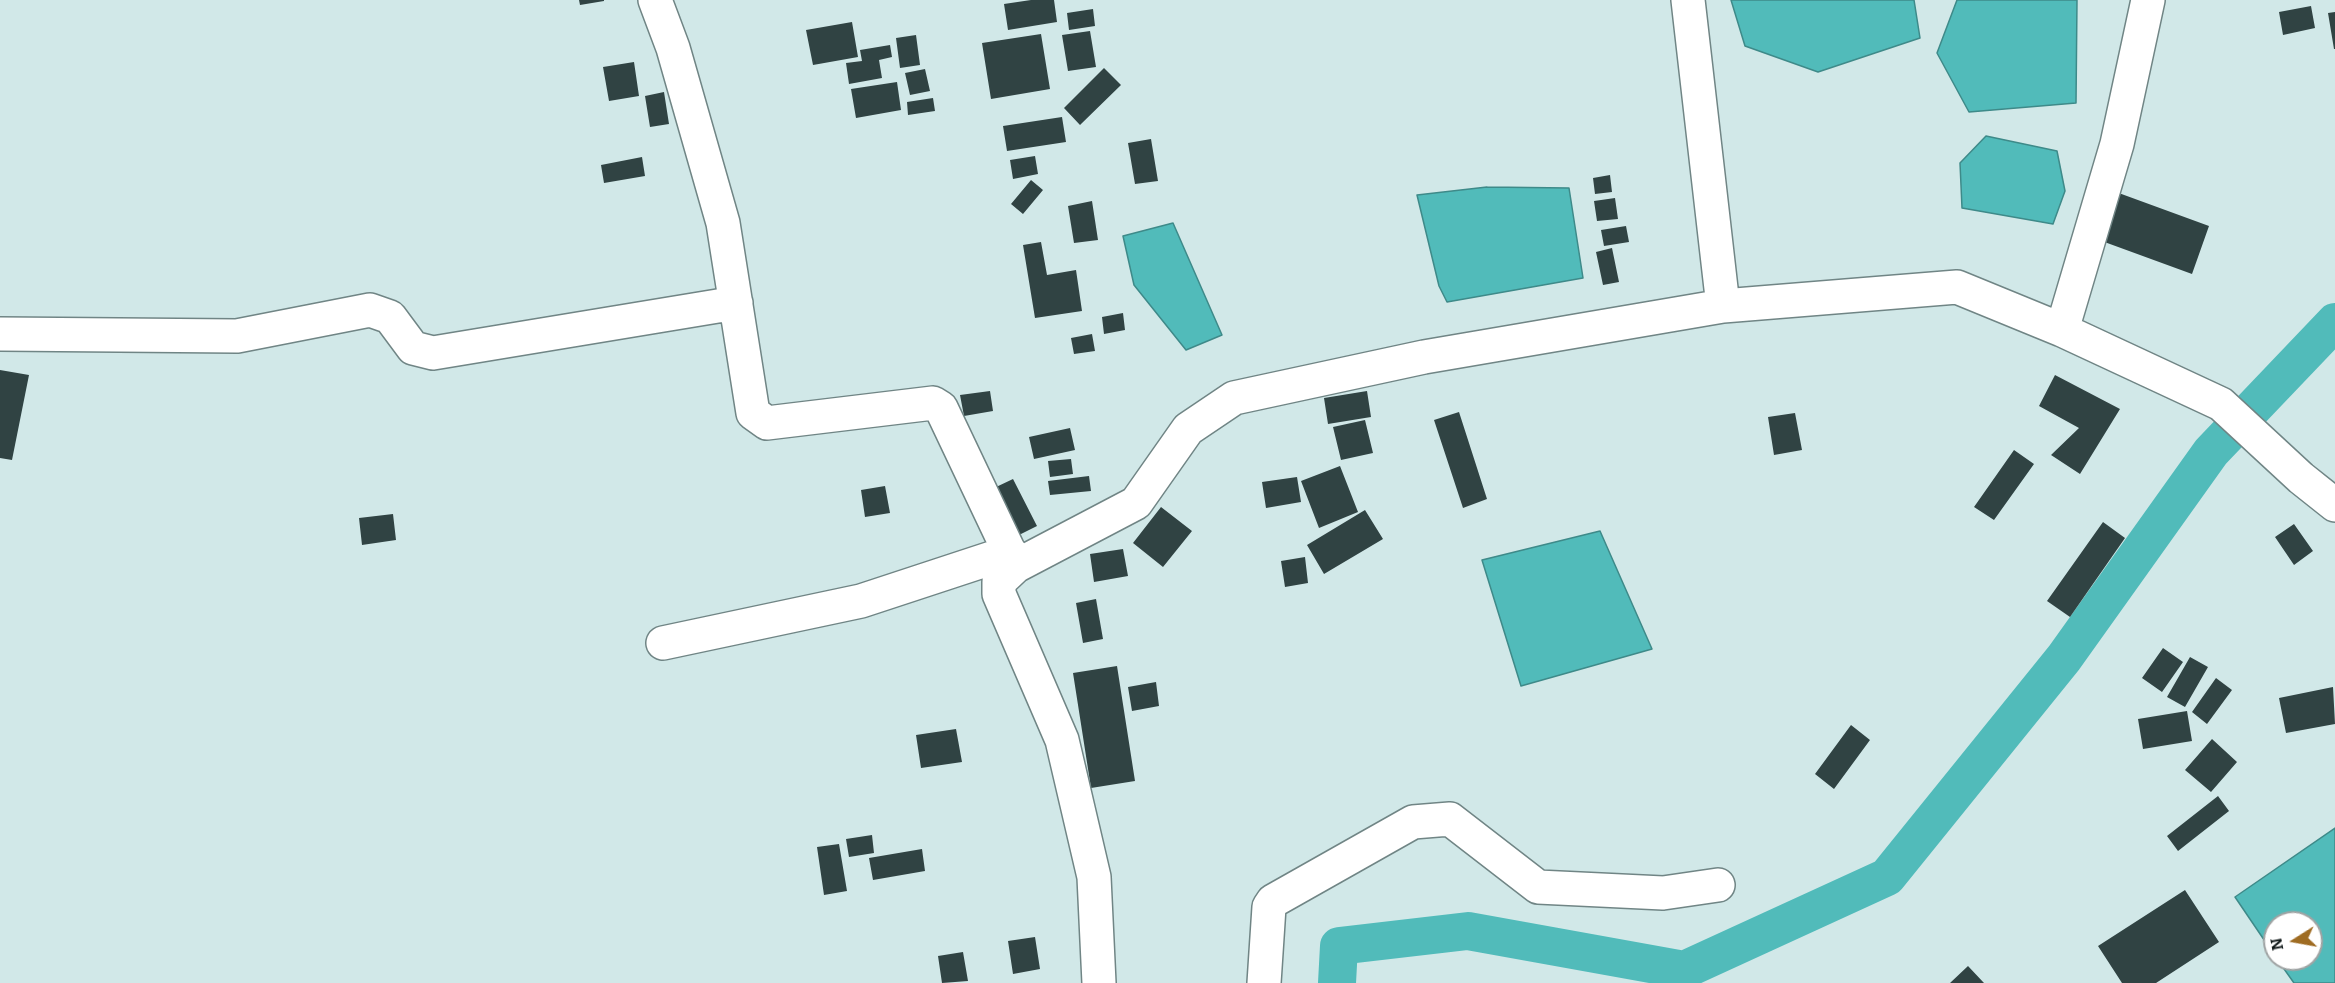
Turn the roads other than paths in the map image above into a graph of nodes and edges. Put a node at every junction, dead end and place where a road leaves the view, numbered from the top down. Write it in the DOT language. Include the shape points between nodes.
graph roads {
  1 [pos="655,0"];
  2 [pos="1688,0"];
  3 [pos="2148,0"];
  4 [pos="736,303"];
  5 [pos="1723,306"];
  6 [pos="2062,330"];
  7 [pos="0,334"];
  8 [pos="2335,505"];
  9 [pos="1013,559"];
  10 [pos="663,643"];
  11 [pos="1718,885"];
  12 [pos="1099,983"];
  13 [pos="1264,983"];
  1 -- 4 [label="street" via="673,48 723,223"];
  2 -- 5 [label="street"];
  3 -- 6 [label="street" via="2117,144"];
  4 -- 7 [label="street" via="433,353 413,348 390,317 370,310 237,336"];
  4 -- 9 [label="street" via="753,413 768,423 933,403 941,408"];
  5 -- 6 [label="street" via="1957,287"];
  5 -- 9 [label="street" via="1424,357 1234,398 1188,429 1137,503"];
  6 -- 8 [label="street" via="2221,404"];
  9 -- 10 [label="street" via="861,601"];
  9 -- 12 [label="street" via="999,582 999,594 1062,740 1094,878"];
  11 -- 13 [label="street" via="1663,893 1538,887 1450,819 1413,822 1273,901 1269,907"];
}
